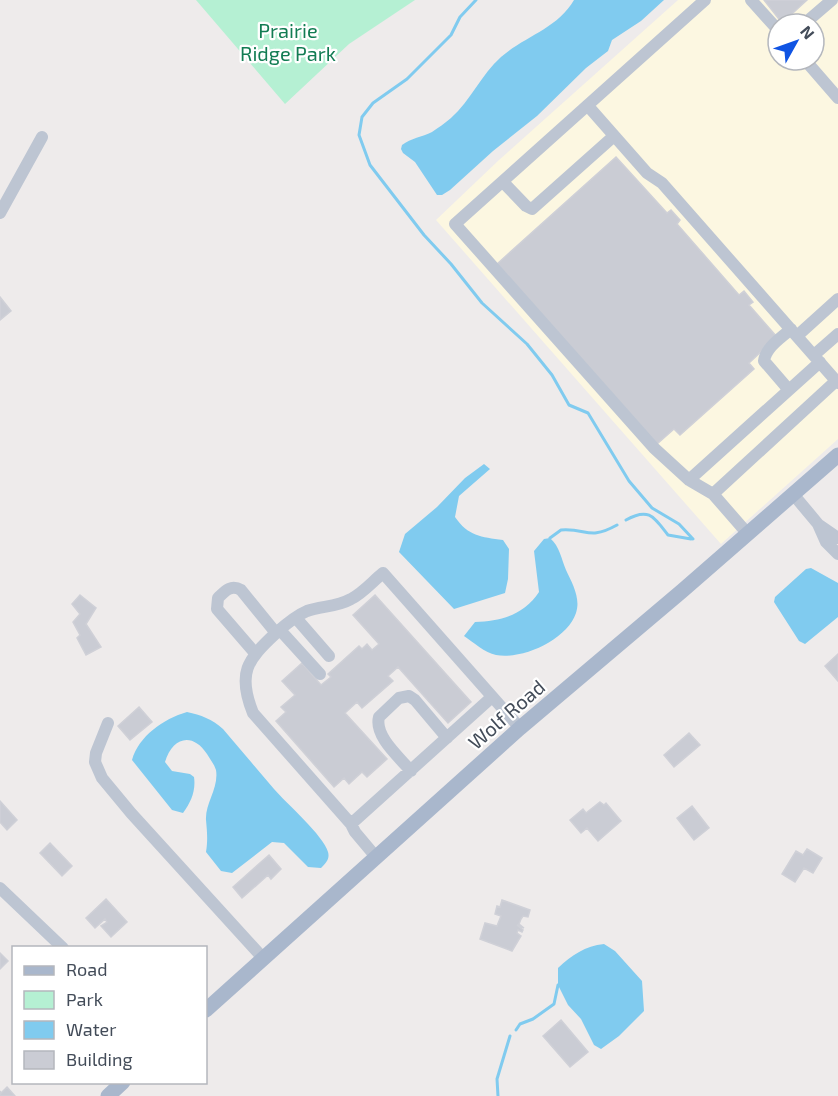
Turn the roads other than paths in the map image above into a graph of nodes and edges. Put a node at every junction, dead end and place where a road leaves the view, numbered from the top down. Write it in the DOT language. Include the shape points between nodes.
graph roads {
  1 [pos="705,0"];
  2 [pos="751,0"];
  3 [pos="832,0"];
  4 [pos="818,12"];
  5 [pos="766,17"];
  6 [pos="815,72"];
  7 [pos="838,98"];
  8 [pos="588,106"];
  9 [pos="614,136"];
  10 [pos="42,137"];
  11 [pos="503,182"];
  12 [pos="0,213"];
  13 [pos="835,306"];
  14 [pos="794,332"];
  15 [pos="838,334"];
  16 [pos="817,359"];
  17 [pos="836,379"];
  18 [pos="789,390"];
  19 [pos="838,455"];
  20 [pos="689,480"];
  21 [pos="713,494"];
  22 [pos="793,494"];
  23 [pos="818,524"];
  24 [pos="747,533"];
  25 [pos="838,538"];
  26 [pos="838,554"];
  27 [pos="296,618"];
  28 [pos="278,631"];
  29 [pos="255,653"];
  30 [pos="329,656"];
  31 [pos="320,675"];
  32 [pos="492,697"];
  33 [pos="108,723"];
  34 [pos="520,728"];
  35 [pos="447,738"];
  36 [pos="411,771"];
  37 [pos="351,824"];
  38 [pos="376,857"];
  39 [pos="0,888"];
  40 [pos="61,946"];
  41 [pos="263,958"];
  42 [pos="207,1009"];
  43 [pos="122,1084"];
  44 [pos="108,1096"];
  1 -- 8 [label="street"];
  2 -- 5 [label="street"];
  3 -- 4 [label="street"];
  6 -- 7 [label="street"];
  8 -- 9 [label="street"];
  8 -- 11 [label="street"];
  9 -- 11 [label="street" via="532,209"];
  9 -- 14 [label="street" via="647,173 662,183"];
  10 -- 12 [label="street"];
  11 -- 20 [label="street" via="455,224 654,448"];
  13 -- 14 [label="street"];
  14 -- 16 [label="street"];
  14 -- 18 [label="street" via="769,348 764,361"];
  15 -- 16 [label="street"];
  16 -- 17 [label="street"];
  16 -- 18 [label="street"];
  17 -- 21 [label="street"];
  18 -- 20 [label="street"];
  19 -- 22 [label="main road, Wolf Road"];
  20 -- 21 [label="street"];
  21 -- 24 [label="street"];
  22 -- 23 [label="street"];
  22 -- 24 [label="main road, Wolf Road"];
  23 -- 25 [label="street"];
  23 -- 26 [label="street" via="826,542"];
  24 -- 34 [label="main road, Wolf Road"];
  27 -- 28 [label="street"];
  27 -- 30 [label="street"];
  27 -- 32 [label="street" via="355,597 383,573"];
  28 -- 29 [label="street"];
  28 -- 29 [label="street" via="241,590 228,589 218,598 217,609"];
  28 -- 31 [label="street"];
  29 -- 37 [label="street" via="245,686 253,713"];
  32 -- 34 [label="street"];
  32 -- 35 [label="street"];
  33 -- 41 [label="street" via="94,762 102,778"];
  34 -- 38 [label="main road, Wolf Road"];
  35 -- 36 [label="street"];
  35 -- 36 [label="street" via="415,700 409,696 399,698 379,717 378,727"];
  36 -- 37 [label="street"];
  37 -- 38 [label="street"];
  38 -- 41 [label="main road, Wolf Road"];
  39 -- 40 [label="street"];
  41 -- 42 [label="main road, Wolf Road"];
  43 -- 44 [label="main road"];
}
